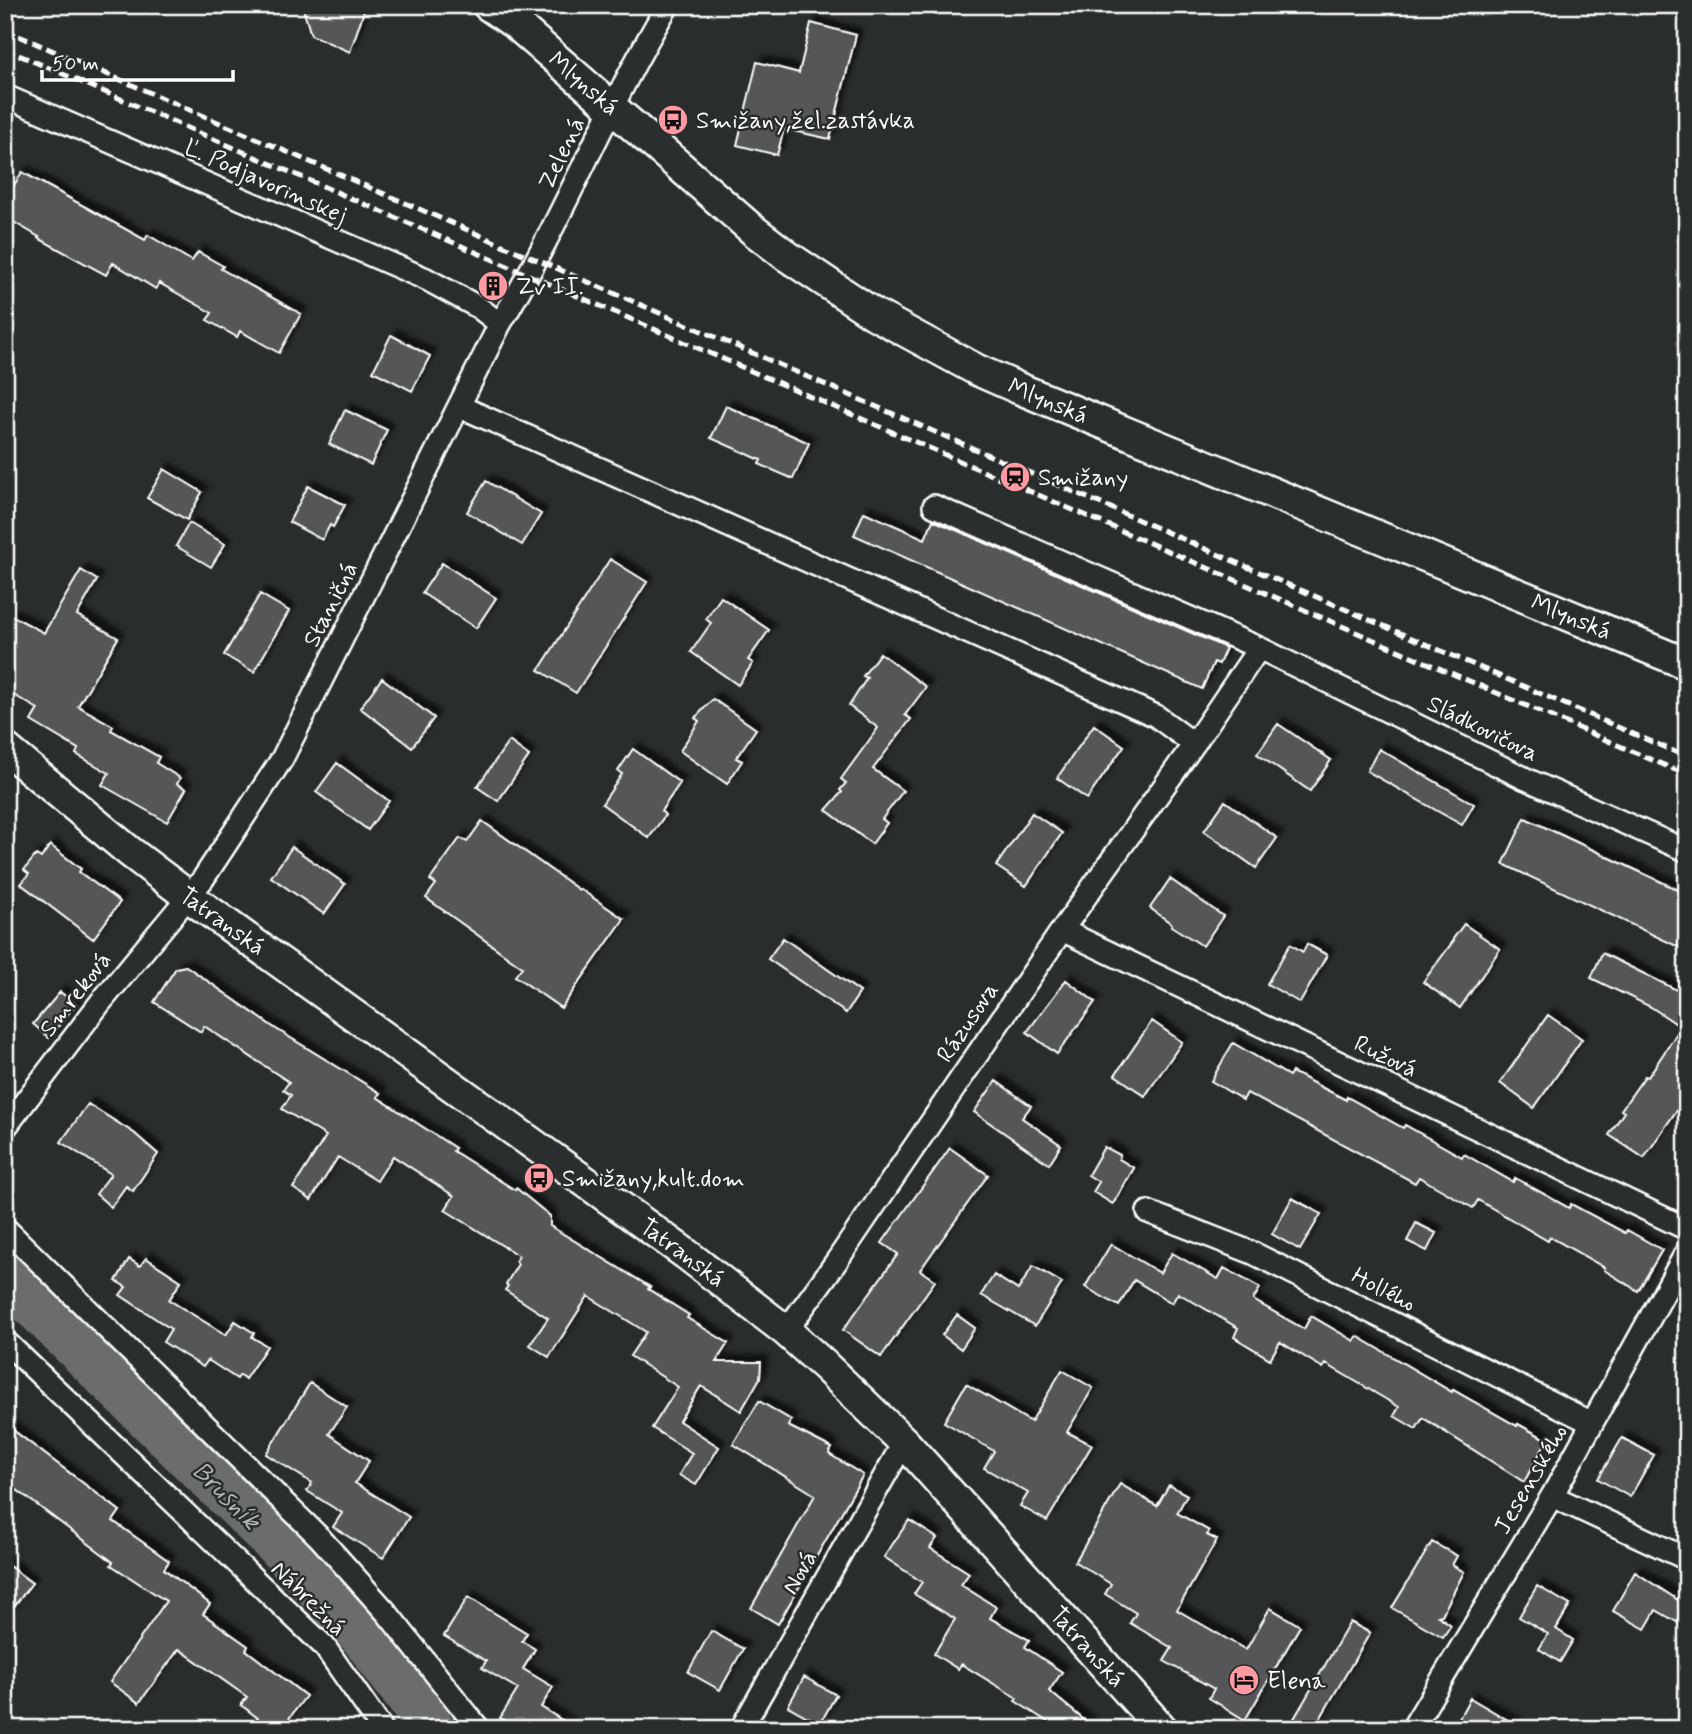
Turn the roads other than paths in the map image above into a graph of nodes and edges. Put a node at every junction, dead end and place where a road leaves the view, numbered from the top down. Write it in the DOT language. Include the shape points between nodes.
graph roads {
  1 [pos="488,5"];
  2 [pos="668,5"];
  3 [pos="5,96"];
  4 [pos="613,108"];
  5 [pos="500,324"];
  6 [pos="459,407"];
  7 [pos="934,506"];
  8 [pos="1259,648"];
  9 [pos="1687,664"];
  10 [pos="1194,744"];
  11 [pos="5,748"];
  12 [pos="1687,851"];
  13 [pos="188,896"];
  14 [pos="1062,930"];
  15 [pos="5,1128"];
  16 [pos="1148,1212"];
  17 [pos="5,1228"];
  18 [pos="1687,1229"];
  19 [pos="1687,1251"];
  20 [pos="786,1331"];
  21 [pos="5,1341"];
  22 [pos="1592,1423"];
  23 [pos="904,1442"];
  24 [pos="1552,1496"];
  25 [pos="1687,1559"];
  26 [pos="382,1729"];
  27 [pos="479,1729"];
  28 [pos="741,1729"];
  29 [pos="1162,1729"];
  30 [pos="1412,1729"];
  1 -- 4 [label="main road, Mlynská" via="517,24"];
  2 -- 4 [label="street, Zelená"];
  3 -- 5 [label="street, Ľ. Podjavorinskej" via="426,279"];
  4 -- 5 [label="street, Zelená"];
  4 -- 9 [label="main road, Mlynská" via="787,256 874,314 977,370"];
  5 -- 6 [label="street, Staničná"];
  6 -- 10 [label="street" via="1156,716"];
  6 -- 13 [label="street, Staničná" via="282,759"];
  7 -- 8 [label="street, Sládkovičova"];
  8 -- 10 [label="street, Rázusova"];
  8 -- 12 [label="street, Sládkovičova" via="1526,779"];
  10 -- 14 [label="street, Rázusova"];
  11 -- 13 [label="main road, Tatranská"];
  13 -- 15 [label="street, Smreková"];
  13 -- 20 [label="main road, Tatranská"];
  14 -- 18 [label="street, Ružová"];
  14 -- 20 [label="street, Rázusova"];
  16 -- 22 [label="street, Hollého" via="1253,1253"];
  17 -- 27 [label="street" via="320,1538 387,1613"];
  19 -- 22 [label="street, Jesenského"];
  20 -- 23 [label="main road, Tatranská"];
  21 -- 26 [label="street, Nábrežná" via="324,1646"];
  22 -- 24 [label="street, Jesenského"];
  23 -- 28 [label="street, Nová"];
  23 -- 29 [label="main road, Tatranská"];
  24 -- 25 [label="street"];
  24 -- 30 [label="street, Jesenského"];
}
